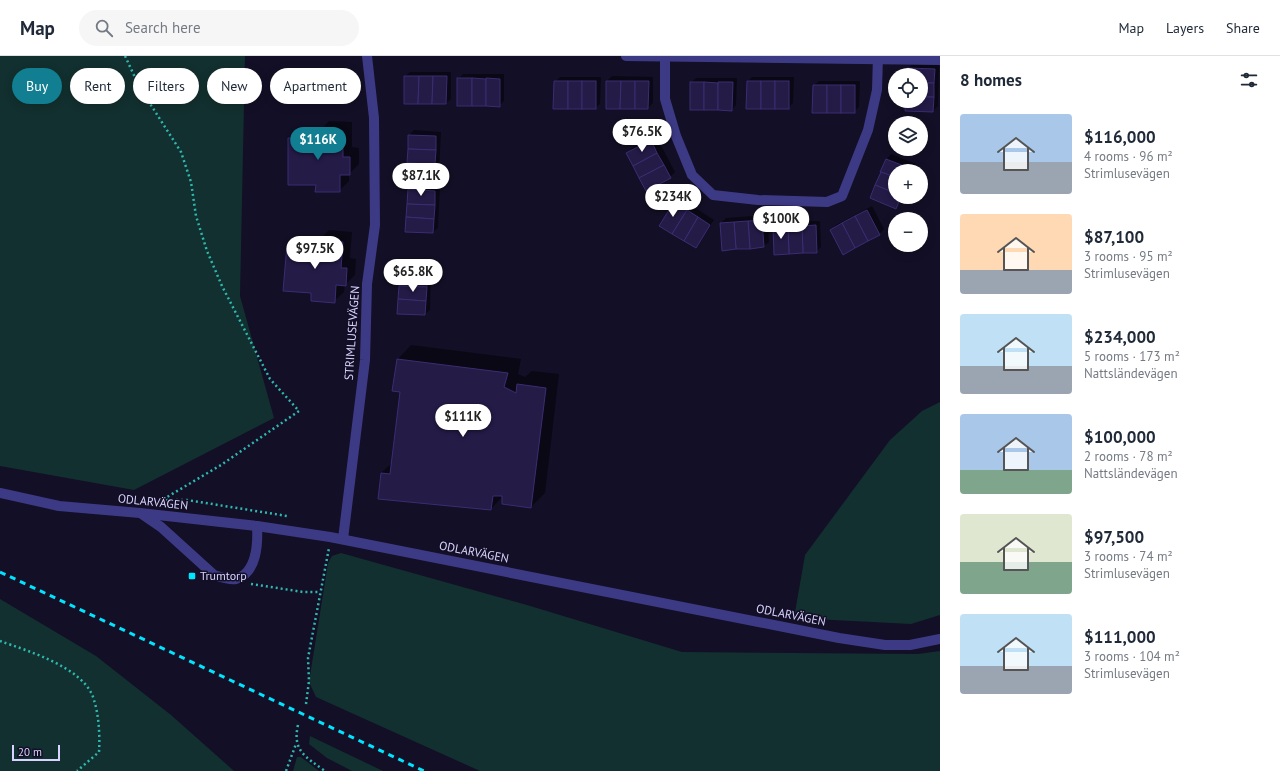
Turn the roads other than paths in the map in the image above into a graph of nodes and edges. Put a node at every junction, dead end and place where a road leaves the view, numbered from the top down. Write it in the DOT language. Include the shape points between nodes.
graph roads {
  1 [pos="367,56"];
  2 [pos="626,56"];
  3 [pos="665,56"];
  4 [pos="878,58"];
  5 [pos="940,60"];
  6 [pos="0,493"];
  7 [pos="140,513"];
  8 [pos="257,526"];
  9 [pos="343,539"];
  10 [pos="940,639"];
  1 -- 9 [label="street, STRIMLUSEVÄGEN" via="374,118 374,225 367,284 365,360"];
  2 -- 3 [label="street"];
  3 -- 4 [label="street"];
  3 -- 4 [label="street" via="664,99 676,136 692,175 713,195 758,200 827,202 842,196 868,130 877,90"];
  4 -- 5 [label="street"];
  6 -- 7 [label="street, ODLARVÄGEN" via="59,506"];
  7 -- 8 [label="street, ODLARVÄGEN"];
  7 -- 8 [label="street" via="161,527 214,575 224,578 236,579 248,570 258,542"];
  8 -- 9 [label="street, ODLARVÄGEN"];
  9 -- 10 [label="street, ODLARVÄGEN" via="839,638 885,645 910,645"];
}
